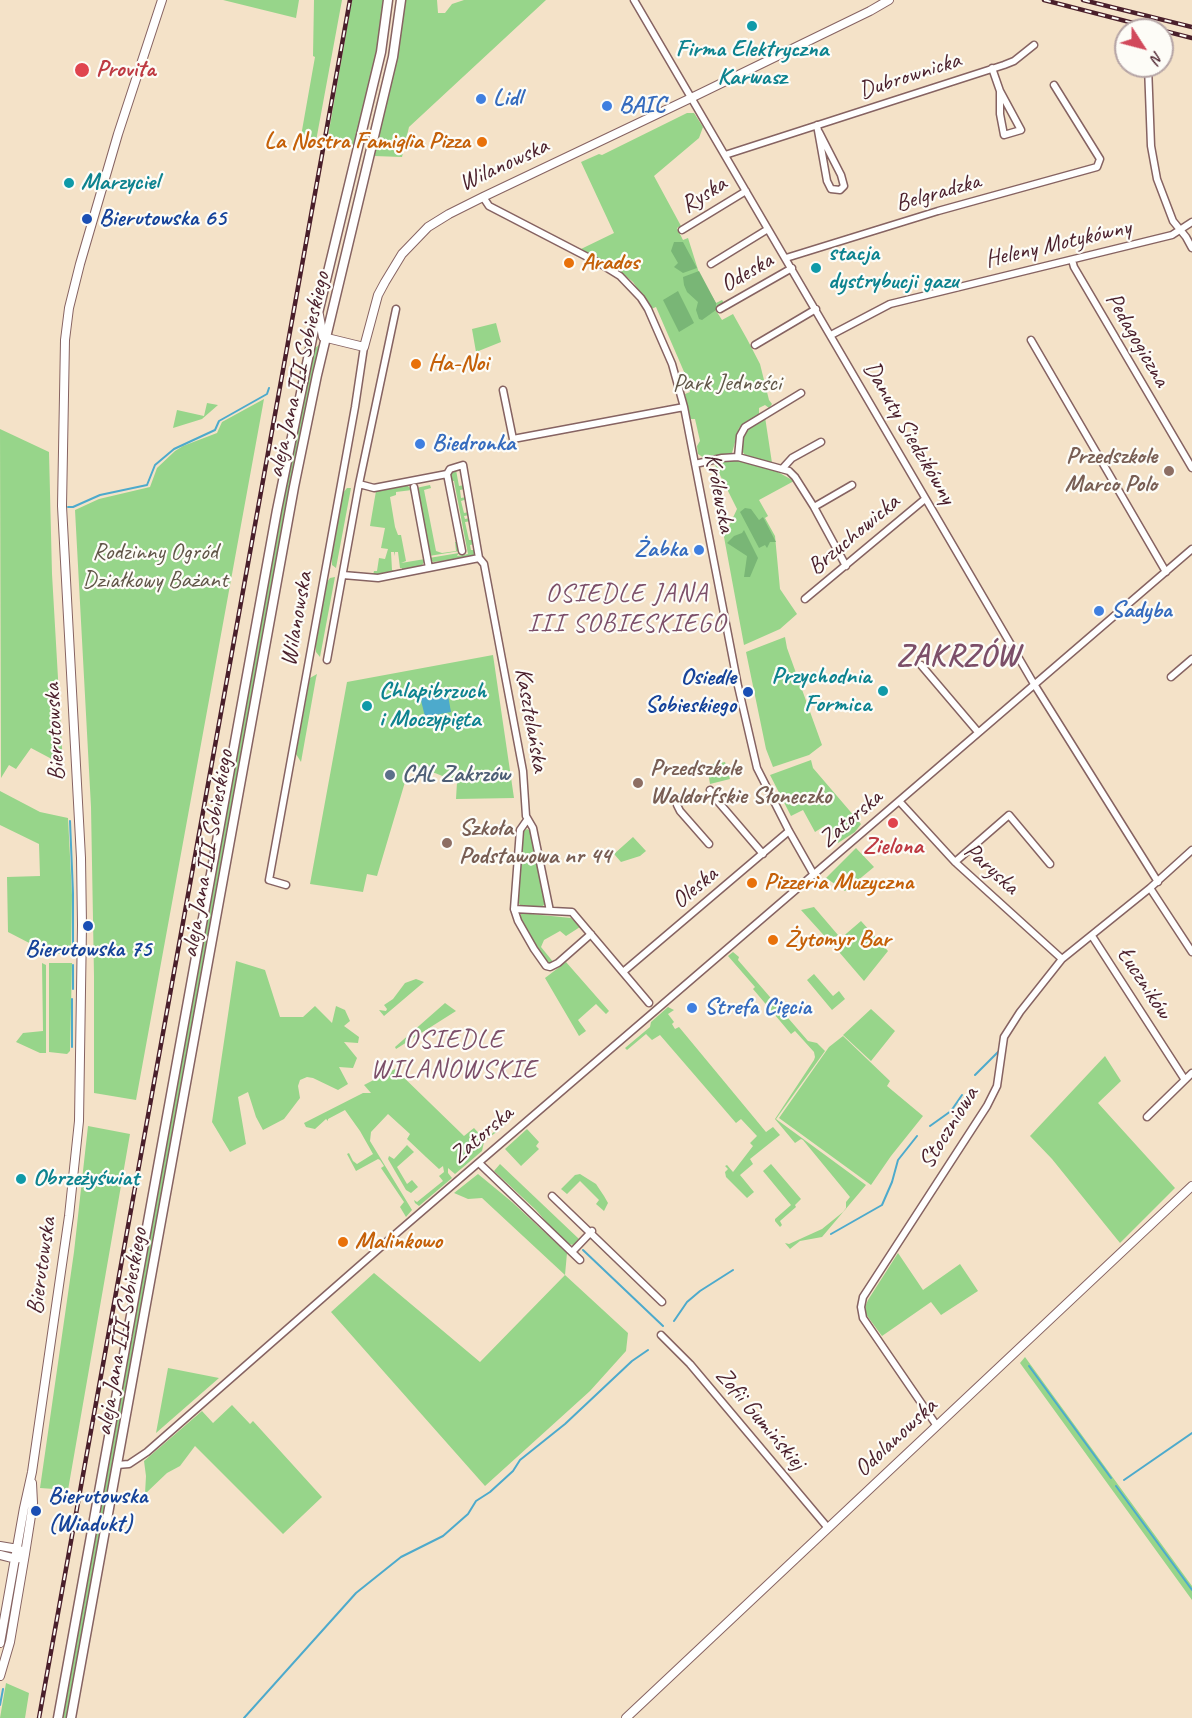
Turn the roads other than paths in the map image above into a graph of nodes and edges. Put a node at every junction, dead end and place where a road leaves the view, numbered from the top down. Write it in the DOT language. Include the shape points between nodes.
graph roads {
  1 [pos="162,0"];
  2 [pos="388,0"];
  3 [pos="401,0"];
  4 [pos="634,0"];
  5 [pos="889,0"];
  6 [pos="1034,45"];
  7 [pos="993,68"];
  8 [pos="1148,78"];
  9 [pos="1054,85"];
  10 [pos="1000,91"];
  11 [pos="692,98"];
  12 [pos="817,125"];
  13 [pos="819,132"];
  14 [pos="725,155"];
  15 [pos="746,191"];
  16 [pos="483,196"];
  17 [pos="1192,222"];
  18 [pos="768,229"];
  19 [pos="682,230"];
  20 [pos="1181,230"];
  21 [pos="1192,248"];
  22 [pos="786,258"];
  23 [pos="1072,260"];
  24 [pos="711,264"];
  25 [pos="792,268"];
  26 [pos="396,309"];
  27 [pos="720,309"];
  28 [pos="816,309"];
  29 [pos="319,310"];
  30 [pos="831,335"];
  31 [pos="326,339"];
  32 [pos="1030,340"];
  33 [pos="755,345"];
  34 [pos="364,347"];
  35 [pos="502,390"];
  36 [pos="801,393"];
  37 [pos="684,407"];
  38 [pos="821,442"];
  39 [pos="738,457"];
  40 [pos="695,464"];
  41 [pos="1192,468"];
  42 [pos="782,469"];
  43 [pos="447,474"];
  44 [pos="359,484"];
  45 [pos="852,485"];
  46 [pos="414,488"];
  47 [pos="925,499"];
  48 [pos="814,507"];
  49 [pos="1192,549"];
  50 [pos="462,551"];
  51 [pos="478,558"];
  52 [pos="846,566"];
  53 [pos="429,568"];
  54 [pos="1166,572"];
  55 [pos="343,575"];
  56 [pos="805,599"];
  57 [pos="1192,659"];
  58 [pos="327,660"];
  59 [pos="921,665"];
  60 [pos="1171,677"];
  61 [pos="1034,684"];
  62 [pos="978,732"];
  63 [pos="710,790"];
  64 [pos="676,797"];
  65 [pos="899,801"];
  66 [pos="527,820"];
  67 [pos="789,831"];
  68 [pos="709,844"];
  69 [pos="1192,850"];
  70 [pos="763,854"];
  71 [pos="955,862"];
  72 [pos="1050,864"];
  73 [pos="814,874"];
  74 [pos="1158,882"];
  75 [pos="286,885"];
  76 [pos="1150,888"];
  77 [pos="514,909"];
  78 [pos="550,910"];
  79 [pos="591,934"];
  80 [pos="1092,936"];
  81 [pos="1192,952"];
  82 [pos="1062,959"];
  83 [pos="623,972"];
  84 [pos="649,1003"];
  85 [pos="1192,1073"];
  86 [pos="1185,1080"];
  87 [pos="1147,1117"];
  88 [pos="478,1163"];
  89 [pos="1192,1186"];
  90 [pos="552,1196"];
  91 [pos="592,1231"];
  92 [pos="572,1252"];
  93 [pos="580,1260"];
  94 [pos="662,1302"];
  95 [pos="662,1335"];
  96 [pos="938,1426"];
  97 [pos="117,1465"];
  98 [pos="32,1472"];
  99 [pos="828,1528"];
  100 [pos="0,1546"];
  101 [pos="18,1549"];
  102 [pos="25,1554"];
  103 [pos="0,1555"];
  104 [pos="16,1559"];
  105 [pos="0,1643"];
  106 [pos="0,1676"];
  107 [pos="58,1718"];
  108 [pos="71,1718"];
  109 [pos="626,1718"];
  1 -- 98 [label="street, Bierutowska" via="80,264 65,340 63,506 81,858 81,1081 69,1216"];
  2 -- 29 [label="main road, aleja Jana III Sobieskiego" via="373,88"];
  3 -- 31 [label="main road, aleja Jana III Sobieskiego" via="393,57"];
  4 -- 11 [label="street, Danuty Siedzikówny"];
  5 -- 11 [label="street, Wilanowska"];
  6 -- 7 [label="street, Dubrownicka" via="1014,61"];
  7 -- 10 [label="street"];
  7 -- 12 [label="street, Dubrownicka"];
  8 -- 20 [label="street" via="1151,146 1157,179 1173,221"];
  9 -- 22 [label="street, Belgradzka" via="1097,154 1100,164 1094,168"];
  10 -- 10 [label="street" via="1004,135 1021,130"];
  11 -- 14 [label="street, Danuty Siedzikówny"];
  11 -- 16 [label="street, Wilanowska"];
  12 -- 13 [label="street"];
  12 -- 14 [label="street, Dubrownicka"];
  13 -- 13 [label="street" via="827,181 831,189 840,190 844,186 841,175"];
  14 -- 15 [label="street, Danuty Siedzikówny"];
  15 -- 18 [label="street, Danuty Siedzikówny"];
  15 -- 19 [label="street, Ryska"];
  16 -- 34 [label="street, Wilanowska" via="429,227 402,254 378,295"];
  16 -- 37 [label="street, Królewska" via="489,206 599,263 631,285 664,344"];
  17 -- 20 [label="street, Heleny Motykówny"];
  18 -- 22 [label="street, Danuty Siedzikówny"];
  18 -- 24 [label="street"];
  20 -- 21 [label="street"];
  20 -- 23 [label="street, Heleny Motykówny"];
  22 -- 25 [label="street, Danuty Siedzikówny"];
  23 -- 30 [label="street, Heleny Motykówny" via="890,304"];
  23 -- 41 [label="street, Pedagogiczna"];
  25 -- 27 [label="street, Odeska"];
  25 -- 28 [label="street, Danuty Siedzikówny"];
  26 -- 44 [label="street"];
  28 -- 30 [label="street, Danuty Siedzikówny"];
  28 -- 33 [label="street"];
  29 -- 31 [label="street" via="321,332"];
  29 -- 107 [label="main road, aleja Jana III Sobieskiego" via="277,510"];
  30 -- 47 [label="street, Danuty Siedzikówny"];
  31 -- 34 [label="street"];
  31 -- 97 [label="main road, aleja Jana III Sobieskiego" via="285,533"];
  32 -- 54 [label="street"];
  34 -- 75 [label="street, Wilanowska" via="269,880"];
  35 -- 37 [label="street" via="513,439"];
  36 -- 39 [label="street" via="745,427"];
  37 -- 40 [label="street, Królewska"];
  38 -- 42 [label="street" via="792,458"];
  39 -- 40 [label="street"];
  39 -- 42 [label="street"];
  40 -- 67 [label="street, Królewska" via="757,768"];
  42 -- 48 [label="street" via="795,477"];
  43 -- 44 [label="street" via="374,488"];
  43 -- 50 [label="street"];
  43 -- 51 [label="street, Kasztelańska" via="463,465"];
  44 -- 55 [label="street"];
  45 -- 48 [label="street"];
  46 -- 53 [label="street"];
  47 -- 52 [label="street, Brzuchowicka"];
  47 -- 61 [label="street, Danuty Siedzikówny"];
  48 -- 52 [label="street"];
  49 -- 54 [label="street, Zatorska"];
  51 -- 53 [label="street"];
  51 -- 66 [label="street, Kasztelańska" via="484,564 523,771"];
  52 -- 56 [label="street, Brzuchowicka"];
  53 -- 55 [label="street" via="378,578"];
  54 -- 61 [label="street, Zatorska"];
  55 -- 58 [label="street"];
  57 -- 60 [label="street"];
  59 -- 62 [label="street"];
  61 -- 62 [label="street, Zatorska"];
  61 -- 74 [label="street, Danuty Siedzikówny"];
  62 -- 65 [label="street, Zatorska"];
  63 -- 70 [label="street"];
  64 -- 68 [label="street" via="680,811"];
  65 -- 71 [label="street, Paryska"];
  65 -- 73 [label="street, Zatorska"];
  66 -- 77 [label="street, Kasztelańska" via="520,831"];
  66 -- 78 [label="street, Kasztelańska"];
  67 -- 70 [label="street, Oleska"];
  67 -- 73 [label="street, Królewska"];
  69 -- 74 [label="street, Stoczniowa"];
  70 -- 83 [label="street, Oleska"];
  71 -- 72 [label="street" via="1009,815"];
  71 -- 82 [label="street, Paryska"];
  73 -- 88 [label="street, Zatorska"];
  74 -- 76 [label="street, Stoczniowa"];
  76 -- 80 [label="street, Stoczniowa"];
  76 -- 81 [label="street"];
  77 -- 78 [label="street"];
  77 -- 79 [label="street" via="546,966 558,963"];
  78 -- 79 [label="street" via="572,912"];
  79 -- 83 [label="street"];
  80 -- 82 [label="street, Stoczniowa"];
  80 -- 86 [label="street, Łuczników"];
  82 -- 96 [label="street, Stoczniowa" via="1010,1027 1003,1042 996,1086 987,1106 861,1303 863,1318 871,1331"];
  83 -- 84 [label="street"];
  85 -- 86 [label="street"];
  86 -- 87 [label="street"];
  88 -- 92 [label="street"];
  88 -- 97 [label="street, Zatorska" via="147,1452 129,1464"];
  89 -- 96 [label="street, Odolanowska"];
  90 -- 91 [label="street"];
  91 -- 92 [label="street"];
  91 -- 94 [label="street"];
  92 -- 93 [label="street"];
  95 -- 99 [label="street, Zofii Gumińskiej"];
  96 -- 99 [label="street, Odolanowska"];
  97 -- 108 [label="main road, aleja Jana III Sobieskiego"];
  98 -- 101 [label="street, Bierutowska"];
  98 -- 102 [label="street, Bierutowska" via="33,1503"];
  99 -- 109 [label="street, Odolanowska"];
  100 -- 101 [label="street"];
  101 -- 102 [label="street"];
  101 -- 104 [label="street, Bierutowska"];
  102 -- 104 [label="street"];
  102 -- 106 [label="street, Bierutowska"];
  103 -- 104 [label="street"];
  104 -- 105 [label="street, Bierutowska"];
}
